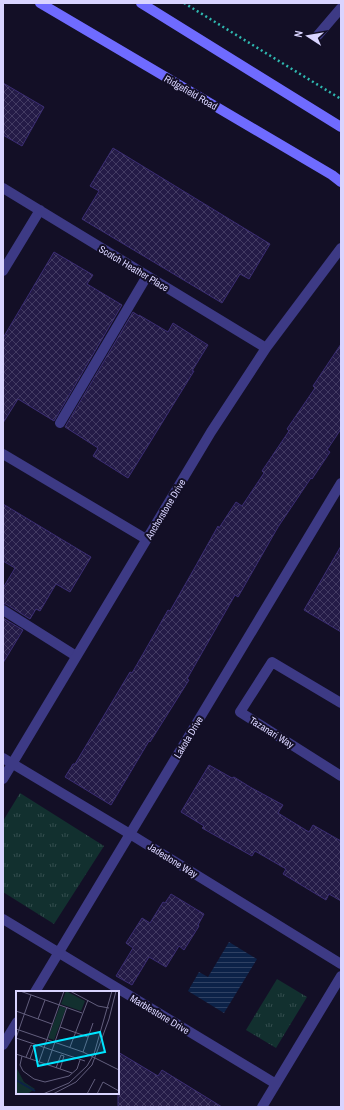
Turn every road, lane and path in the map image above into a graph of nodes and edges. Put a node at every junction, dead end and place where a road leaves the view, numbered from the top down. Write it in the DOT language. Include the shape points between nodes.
graph roads {
  1 [pos="40,3"];
  2 [pos="141,3"];
  3 [pos="184,3"];
  4 [pos="341,8"];
  5 [pos="318,35"];
  6 [pos="341,99"];
  7 [pos="341,127"];
  8 [pos="341,182"];
  9 [pos="3,188"];
  10 [pos="40,210"];
  11 [pos="341,248"];
  12 [pos="3,271"];
  13 [pos="147,276"];
  14 [pos="266,348"];
  15 [pos="60,423"];
  16 [pos="3,454"];
  17 [pos="341,483"];
  18 [pos="146,539"];
  19 [pos="3,610"];
  20 [pos="76,656"];
  21 [pos="341,703"];
  22 [pos="3,758"];
  23 [pos="12,764"];
  24 [pos="341,776"];
  25 [pos="3,779"];
  26 [pos="130,834"];
  27 [pos="3,919"];
  28 [pos="59,952"];
  29 [pos="341,964"];
  30 [pos="341,976"];
  31 [pos="36,991"];
  32 [pos="16,1024"];
  33 [pos="3,1045"];
  34 [pos="276,1084"];
  35 [pos="262,1107"];
  1 -- 8 [label="main road, Ridgefield Road"];
  2 -- 7 [label="main road"];
  3 -- 6 [label="path"];
  4 -- 5 [label="street"];
  9 -- 10 [label="street, Scotch Heather Place"];
  10 -- 12 [label="street"];
  10 -- 13 [label="street, Scotch Heather Place"];
  11 -- 14 [label="street, Anchorstone Drive"];
  13 -- 14 [label="street, Scotch Heather Place"];
  13 -- 15 [label="street"];
  14 -- 18 [label="street, Anchorstone Drive"];
  16 -- 18 [label="street"];
  17 -- 26 [label="street, Lakota Drive"];
  18 -- 20 [label="street, Anchorstone Drive"];
  19 -- 20 [label="street"];
  20 -- 23 [label="street, Anchorstone Drive"];
  21 -- 24 [label="street, Tazanari Way" via="272,662 240,712"];
  22 -- 23 [label="street, Jadestone Way"];
  23 -- 25 [label="street, Anchorstone Drive"];
  23 -- 26 [label="street, Jadestone Way"];
  26 -- 28 [label="street, Lakota Drive"];
  26 -- 29 [label="street, Jadestone Way"];
  27 -- 28 [label="street, Marblestone Drive"];
  28 -- 31 [label="street, Lakota Drive"];
  28 -- 34 [label="street, Marblestone Drive"];
  30 -- 34 [label="street"];
  32 -- 33 [label="street"];
  34 -- 35 [label="street"];
}
